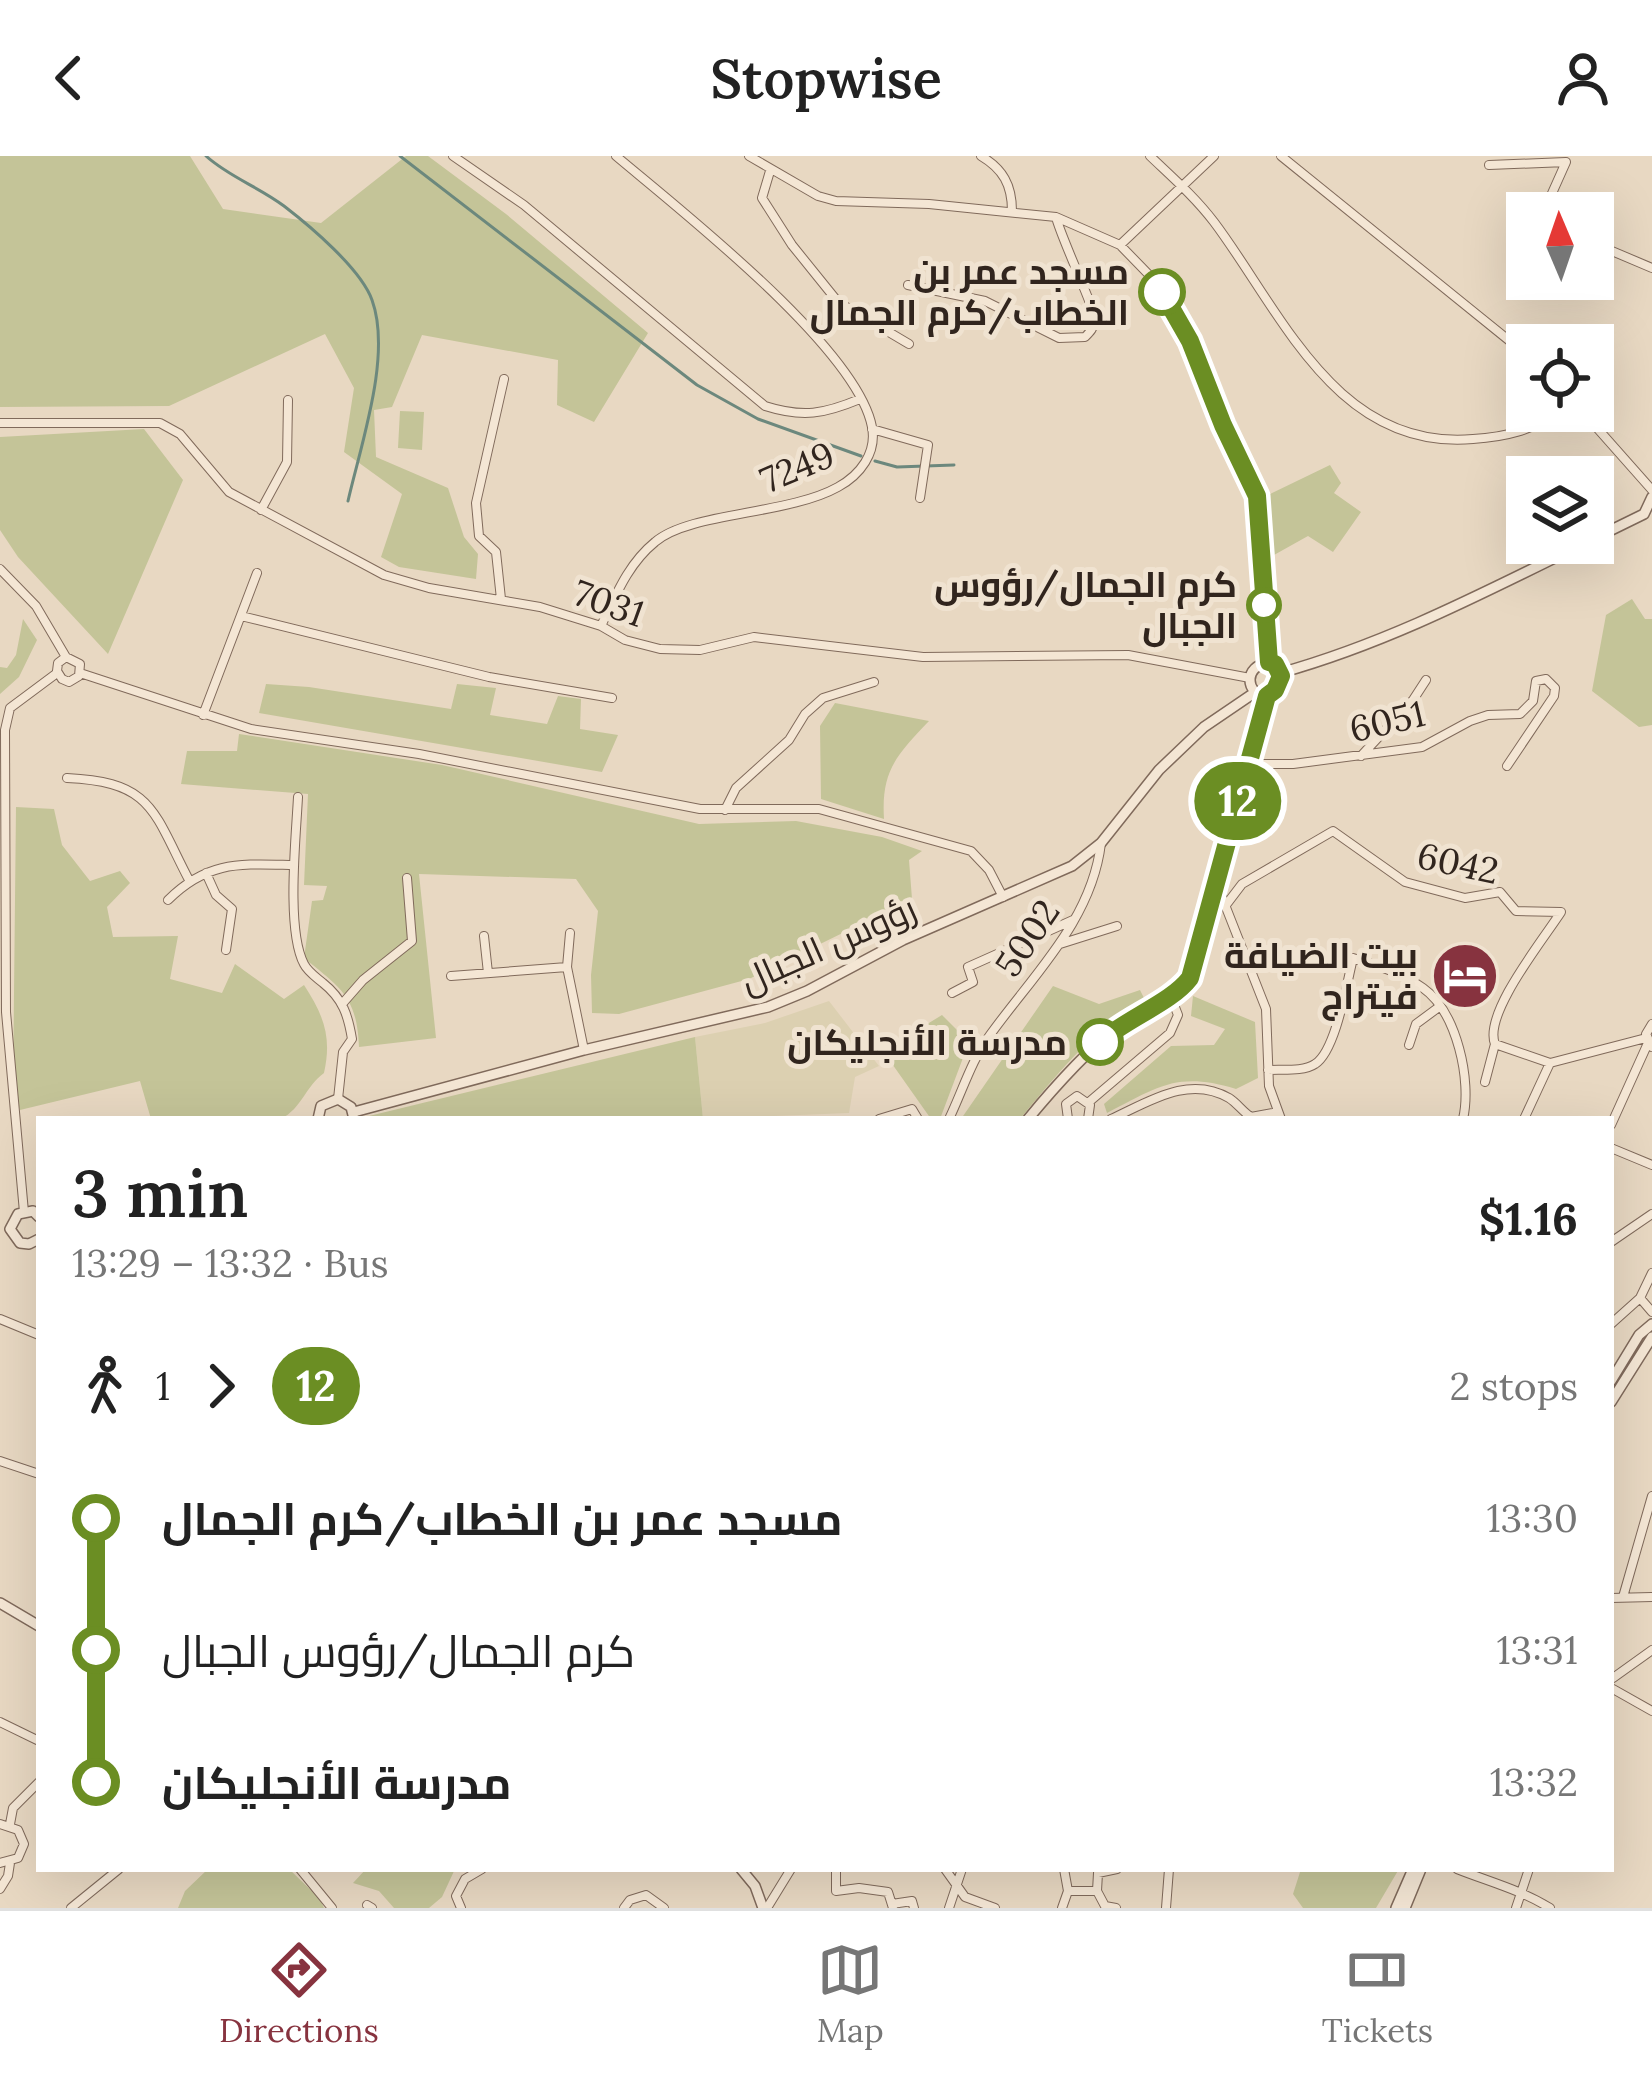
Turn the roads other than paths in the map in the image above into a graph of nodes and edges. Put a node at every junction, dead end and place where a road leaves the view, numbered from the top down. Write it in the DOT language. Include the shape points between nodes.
graph roads {
  1 [pos="453,156"];
  2 [pos="616,156"];
  3 [pos="748,156"];
  4 [pos="981,156"];
  5 [pos="1150,156"];
  6 [pos="1214,156"];
  7 [pos="1281,156"];
  8 [pos="1489,165"];
  9 [pos="770,171"];
  10 [pos="1184,188"];
  11 [pos="1553,192"];
  12 [pos="1012,211"];
  13 [pos="1056,217"];
  14 [pos="1120,245"];
  15 [pos="1614,252"];
  16 [pos="1652,268"];
  17 [pos="908,285"];
  18 [pos="1506,338"];
  19 [pos="909,344"];
  20 [pos="504,379"];
  21 [pos="860,398"];
  22 [pos="288,400"];
  23 [pos="0,423"];
  24 [pos="872,429"];
  25 [pos="1511,432"];
  26 [pos="1600,432"];
  27 [pos="1652,493"];
  28 [pos="920,498"];
  29 [pos="260,510"];
  30 [pos="1648,518"];
  31 [pos="1614,531"];
  32 [pos="1542,564"];
  33 [pos="0,569"];
  34 [pos="257,574"];
  35 [pos="501,599"];
  36 [pos="241,616"];
  37 [pos="601,626"];
  38 [pos="66,657"];
  39 [pos="1269,662"];
  40 [pos="57,673"];
  41 [pos="80,673"];
  42 [pos="1280,673"];
  43 [pos="1250,678"];
  44 [pos="1426,680"];
  45 [pos="874,682"];
  46 [pos="1254,694"];
  47 [pos="1267,696"];
  48 [pos="612,698"];
  49 [pos="202,715"];
  50 [pos="1360,757"];
  51 [pos="1248,764"];
  52 [pos="1507,766"];
  53 [pos="67,778"];
  54 [pos="298,796"];
  55 [pos="725,810"];
  56 [pos="1101,843"];
  57 [pos="294,865"];
  58 [pos="206,873"];
  59 [pos="407,878"];
  60 [pos="189,880"];
  61 [pos="1216,882"];
  62 [pos="1004,898"];
  63 [pos="168,900"];
  64 [pos="1226,905"];
  65 [pos="1075,919"];
  66 [pos="1117,926"];
  67 [pos="570,933"];
  68 [pos="484,937"];
  69 [pos="1058,944"];
  70 [pos="226,950"];
  71 [pos="567,967"];
  72 [pos="488,973"];
  73 [pos="451,976"];
  74 [pos="952,993"];
  75 [pos="1171,997"];
  76 [pos="343,1004"];
  77 [pos="1438,1007"];
  78 [pos="1652,1024"];
  79 [pos="1648,1043"];
  80 [pos="1495,1044"];
  81 [pos="1409,1045"];
  82 [pos="584,1050"];
  83 [pos="1550,1063"];
  84 [pos="1268,1070"];
  85 [pos="1484,1082"];
  86 [pos="338,1099"];
  87 [pos="1089,1102"];
  88 [pos="319,1116"];
  89 [pos="354,1116"];
  90 [pos="890,1116"];
  91 [pos="916,1116"];
  92 [pos="950,1116"];
  93 [pos="1030,1116"];
  94 [pos="1067,1116"];
  95 [pos="1091,1116"];
  96 [pos="1116,1116"];
  97 [pos="1249,1116"];
  98 [pos="1280,1116"];
  99 [pos="1463,1116"];
  100 [pos="1525,1116"];
  101 [pos="1614,1118"];
  102 [pos="1614,1149"];
  103 [pos="1652,1165"];
  104 [pos="24,1212"];
  105 [pos="36,1214"];
  106 [pos="1652,1214"];
  107 [pos="5,1226"];
  108 [pos="1614,1241"];
  109 [pos="36,1245"];
  110 [pos="1652,1273"];
  111 [pos="1640,1298"];
  112 [pos="1652,1312"];
  113 [pos="0,1319"];
  114 [pos="1614,1321"];
  115 [pos="1652,1324"];
  116 [pos="36,1334"];
  117 [pos="1652,1337"];
  118 [pos="1614,1376"];
  119 [pos="1614,1397"];
  120 [pos="0,1461"];
  121 [pos="36,1473"];
  122 [pos="1652,1496"];
  123 [pos="1652,1597"];
  124 [pos="1614,1598"];
  125 [pos="1623,1598"];
  126 [pos="0,1603"];
  127 [pos="36,1624"];
  128 [pos="1652,1650"];
  129 [pos="1614,1681"];
  130 [pos="1614,1684"];
  131 [pos="1652,1711"];
  132 [pos="0,1722"];
  133 [pos="36,1740"];
  134 [pos="36,1785"];
  135 [pos="0,1798"];
  136 [pos="13,1808"];
  137 [pos="5,1824"];
  138 [pos="5,1863"];
  139 [pos="115,1872"];
  140 [pos="303,1872"];
  141 [pos="478,1872"];
  142 [pos="743,1872"];
  143 [pos="788,1872"];
  144 [pos="836,1872"];
  145 [pos="948,1872"];
  146 [pos="961,1872"];
  147 [pos="1065,1872"];
  148 [pos="1106,1872"];
  149 [pos="1169,1872"];
  150 [pos="1416,1872"];
  151 [pos="1464,1872"];
  152 [pos="1528,1872"];
  153 [pos="958,1882"];
  154 [pos="0,1889"];
  155 [pos="1520,1889"];
  156 [pos="1068,1891"];
  157 [pos="1097,1891"];
  158 [pos="332,1906"];
  159 [pos="893,1906"];
  160 [pos="1105,1906"];
  161 [pos="71,1908"];
  162 [pos="461,1908"];
  163 [pos="624,1908"];
  164 [pos="664,1908"];
  165 [pos="765,1908"];
  166 [pos="914,1908"];
  167 [pos="949,1908"];
  168 [pos="994,1908"];
  169 [pos="1061,1908"];
  170 [pos="1116,1908"];
  171 [pos="1166,1908"];
  172 [pos="1400,1908"];
  173 [pos="1516,1908"];
  174 [pos="1550,1908"];
  1 -- 21 [label="street" via="524,205 765,406 825,414"];
  2 -- 21 [label="street, 7249" via="746,266 839,363"];
  3 -- 9 [label="street"];
  4 -- 12 [label="street" via="1005,177"];
  5 -- 10 [label="street"];
  6 -- 10 [label="street"];
  7 -- 18 [label="street"];
  8 -- 11 [label="street" via="1566,162"];
  9 -- 12 [label="street" via="836,201"];
  9 -- 19 [label="street" via="764,205 815,274 838,302"];
  10 -- 14 [label="street"];
  10 -- 25 [label="street" via="1341,395 1419,434 1460,440"];
  12 -- 13 [label="street"];
  13 -- 14 [label="street"];
  13 -- 17 [label="street" via="1094,313 1085,338 1059,338 985,301"];
  14 -- 39 [label="street" via="1155,281 1190,341 1257,496"];
  15 -- 16 [label="street"];
  20 -- 35 [label="street" via="476,520 496,552"];
  21 -- 24 [label="street, 7249"];
  22 -- 29 [label="street" via="287,462"];
  23 -- 29 [label="street, 7031" via="160,423 180,434 229,492"];
  24 -- 28 [label="street" via="928,446"];
  24 -- 37 [label="street, 7249" via="868,459 835,489 783,509 676,528 655,542 626,574"];
  26 -- 27 [label="street"];
  27 -- 30 [label="street"];
  29 -- 35 [label="street, 7031" via="384,574"];
  30 -- 31 [label="street"];
  32 -- 42 [label="street" via="1361,650"];
  33 -- 38 [label="street" via="36,606"];
  34 -- 36 [label="street"];
  35 -- 37 [label="street, 7031"];
  36 -- 48 [label="street" via="489,677"];
  36 -- 49 [label="street"];
  37 -- 43 [label="street, 7031" via="660,649 754,638 923,657 1128,655"];
  38 -- 40 [label="street"];
  38 -- 41 [label="street"];
  39 -- 42 [label="street"];
  39 -- 43 [label="street"];
  40 -- 41 [label="street" via="69,682"];
  40 -- 104 [label="street" via="10,708 4,730 6,1012"];
  41 -- 49 [label="street"];
  42 -- 47 [label="street"];
  43 -- 46 [label="street"];
  44 -- 50 [label="street"];
  45 -- 55 [label="street" via="823,698 736,788"];
  46 -- 47 [label="street"];
  46 -- 56 [label="street, رؤوس الجبال" via="1174,756"];
  47 -- 51 [label="street"];
  49 -- 55 [label="street"];
  50 -- 51 [label="street, 6051"];
  50 -- 52 [label="street, 6051" via="1422,747 1488,715 1520,714 1533,701 1536,680 1546,679 1554,696"];
  51 -- 61 [label="street"];
  53 -- 60 [label="street" via="117,784 149,802"];
  54 -- 57 [label="street"];
  55 -- 62 [label="street" via="819,809 971,851"];
  56 -- 62 [label="street, رؤوس الجبال"];
  56 -- 65 [label="street, 5002"];
  57 -- 58 [label="street" via="232,864"];
  57 -- 76 [label="street" via="298,948 306,969"];
  58 -- 60 [label="street"];
  58 -- 70 [label="street" via="232,909"];
  59 -- 76 [label="street" via="412,940"];
  60 -- 63 [label="street"];
  61 -- 64 [label="street"];
  61 -- 75 [label="street" via="1190,978"];
  62 -- 82 [label="street, رؤوس الجبال" via="807,992"];
  64 -- 80 [label="street, 6042" via="1242,884 1333,832 1405,882 1465,898 1501,892 1516,911 1561,912 1501,1006 1491,1030"];
  64 -- 84 [label="street" via="1266,1009"];
  65 -- 69 [label="street, 5002"];
  65 -- 74 [label="street" via="968,967 973,982"];
  66 -- 69 [label="street"];
  67 -- 71 [label="street"];
  68 -- 72 [label="street"];
  69 -- 92 [label="street, 5002" via="986,1040"];
  71 -- 72 [label="street"];
  71 -- 82 [label="street"];
  72 -- 73 [label="street"];
  75 -- 87 [label="street" via="1178,1015 1170,1034"];
  75 -- 93 [label="street" via="1125,1020"];
  76 -- 86 [label="street" via="352,1039"];
  77 -- 81 [label="street" via="1416,1024"];
  77 -- 84 [label="street" via="1425,989 1353,958 1321,1059"];
  77 -- 99 [label="street" via="1463,1054"];
  78 -- 79 [label="street"];
  79 -- 83 [label="street"];
  79 -- 101 [label="street"];
  80 -- 83 [label="street"];
  80 -- 85 [label="street"];
  82 -- 89 [label="street, رؤوس الجبال"];
  83 -- 100 [label="street"];
  84 -- 98 [label="street"];
  86 -- 88 [label="street"];
  86 -- 89 [label="street"];
  87 -- 94 [label="street" via="1069,1100"];
  87 -- 95 [label="street"];
  90 -- 91 [label="street" via="912,1109"];
  96 -- 97 [label="street" via="1152,1096 1204,1090"];
  102 -- 103 [label="street"];
  104 -- 105 [label="street"];
  104 -- 107 [label="street"];
  106 -- 108 [label="street"];
  107 -- 109 [label="street" via="20,1243"];
  110 -- 111 [label="street"];
  111 -- 112 [label="street"];
  111 -- 114 [label="street"];
  113 -- 116 [label="street"];
  115 -- 118 [label="street"];
  117 -- 119 [label="street"];
  120 -- 121 [label="street"];
  122 -- 125 [label="street"];
  123 -- 125 [label="street"];
  124 -- 125 [label="street"];
  126 -- 127 [label="street"];
  128 -- 129 [label="street"];
  130 -- 131 [label="street"];
  132 -- 133 [label="street"];
  134 -- 136 [label="street"];
  135 -- 136 [label="street"];
  136 -- 137 [label="street"];
  137 -- 138 [label="street" via="24,1844"];
  138 -- 154 [label="street"];
  139 -- 161 [label="street"];
  140 -- 158 [label="street"];
  141 -- 162 [label="street" via="459,1886"];
  142 -- 165 [label="street"];
  143 -- 165 [label="street"];
  144 -- 159 [label="street" via="836,1891 888,1892"];
  145 -- 153 [label="street"];
  146 -- 153 [label="street"];
  147 -- 156 [label="street"];
  148 -- 157 [label="street" via="1098,1874"];
  149 -- 171 [label="street"];
  150 -- 172 [label="street"];
  151 -- 155 [label="street"];
  152 -- 155 [label="street"];
  153 -- 167 [label="street"];
  153 -- 168 [label="street" via="965,1898"];
  155 -- 173 [label="street"];
  155 -- 174 [label="street"];
  156 -- 157 [label="street"];
  156 -- 169 [label="street"];
  157 -- 160 [label="street"];
  159 -- 166 [label="street" via="912,1901"];
  160 -- 170 [label="street"];
  163 -- 164 [label="street" via="646,1895"];
}
